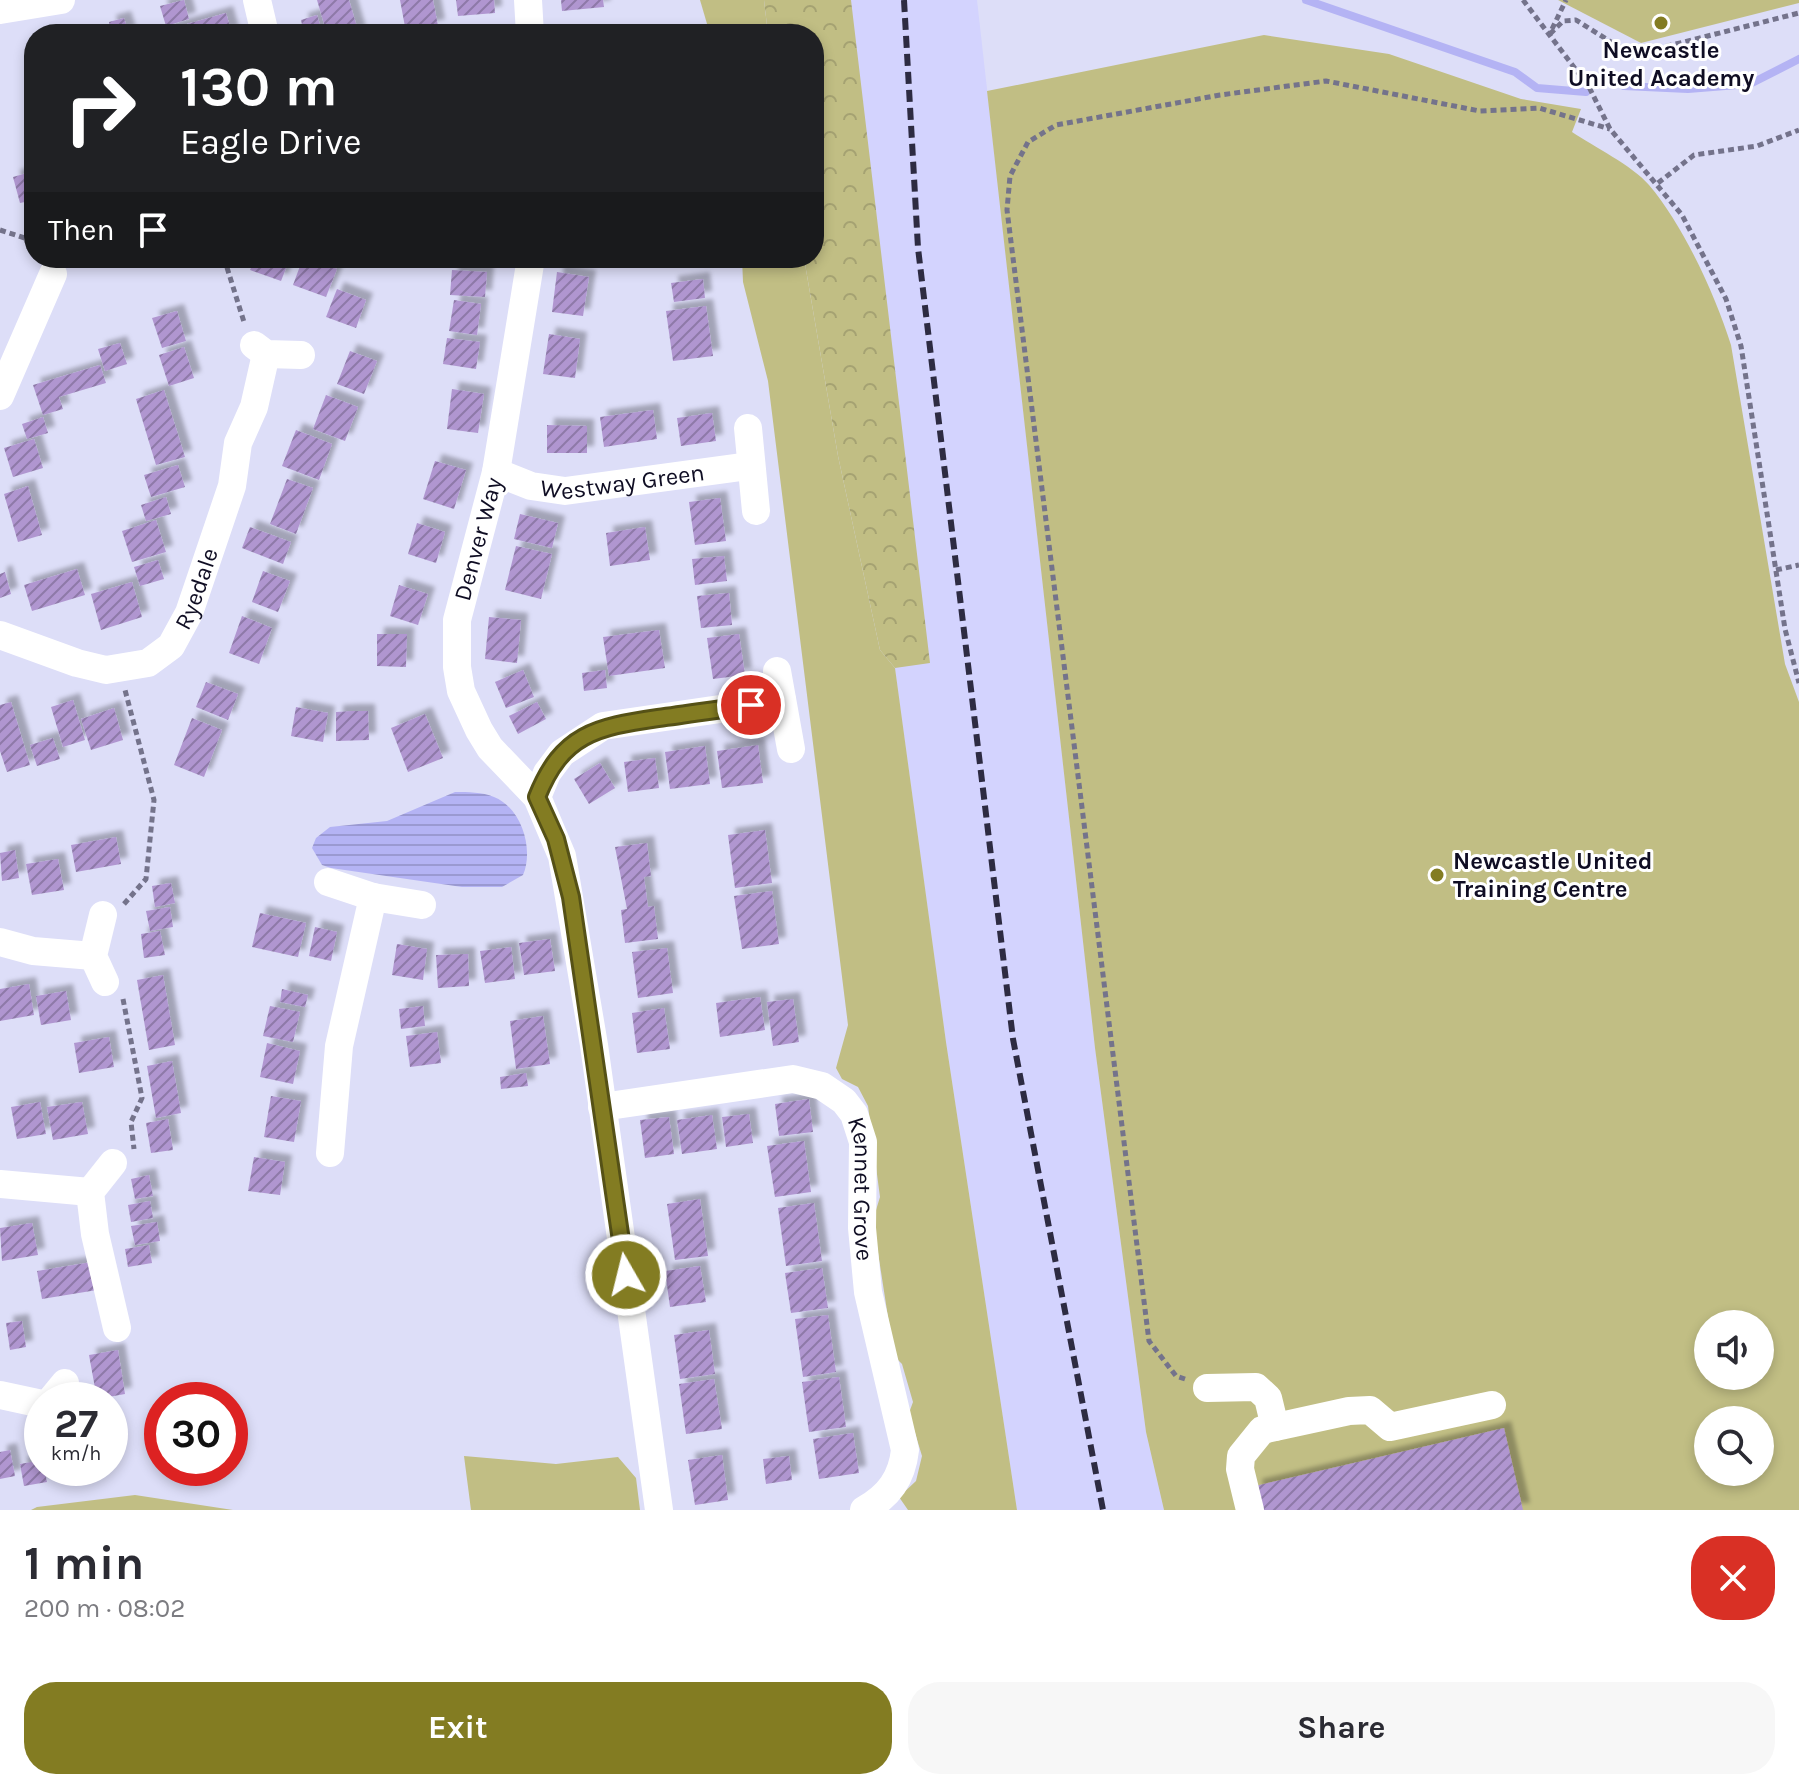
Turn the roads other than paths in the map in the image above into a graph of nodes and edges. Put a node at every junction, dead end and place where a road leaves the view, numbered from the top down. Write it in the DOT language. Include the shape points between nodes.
graph roads {
  1 [pos="61,0"];
  2 [pos="257,0"];
  3 [pos="528,0"];
  4 [pos="0,10"];
  5 [pos="263,24"];
  6 [pos="529,24"];
  7 [pos="529,268"];
  8 [pos="53,274"];
  9 [pos="301,355"];
  10 [pos="0,396"];
  11 [pos="748,428"];
  12 [pos="749,466"];
  13 [pos="496,472"];
  14 [pos="756,511"];
  15 [pos="0,635"];
  16 [pos="777,671"];
  17 [pos="782,700"];
  18 [pos="791,749"];
  19 [pos="537,797"];
  20 [pos="328,882"];
  21 [pos="373,897"];
  22 [pos="422,905"];
  23 [pos="103,915"];
  24 [pos="0,942"];
  25 [pos="93,956"];
  26 [pos="105,982"];
  27 [pos="602,1107"];
  28 [pos="330,1153"];
  29 [pos="113,1163"];
  30 [pos="0,1184"];
  31 [pos="90,1192"];
  32 [pos="117,1328"];
  33 [pos="1207,1388"];
  34 [pos="0,1395"];
  35 [pos="24,1400"];
  36 [pos="1492,1405"];
  37 [pos="1275,1427"];
  38 [pos="659,1510"];
  39 [pos="864,1510"];
  40 [pos="1250,1510"];
  1 -- 4 [label="street"];
  2 -- 5 [label="street"];
  3 -- 6 [label="street"];
  7 -- 13 [label="street, Denver Way"];
  8 -- 10 [label="street"];
  9 -- 15 [label="street, Ryedale" via="260,349 254,407 238,443 232,486 178,636 161,655 120,669 85,666"];
  11 -- 12 [label="street"];
  12 -- 13 [label="street, Westway Green" via="565,491 531,486"];
  12 -- 14 [label="street"];
  13 -- 19 [label="street, Denver Way" via="461,599 457,667 465,701 484,739"];
  16 -- 17 [label="street"];
  17 -- 18 [label="street"];
  17 -- 19 [label="street" via="603,726 562,753"];
  19 -- 27 [label="street, Denver Way" via="556,839 571,897"];
  20 -- 21 [label="street"];
  21 -- 22 [label="street"];
  21 -- 28 [label="street" via="339,1046"];
  23 -- 25 [label="street"];
  24 -- 25 [label="street"];
  25 -- 26 [label="street"];
  27 -- 38 [label="street, Denver Way"];
  27 -- 39 [label="street, Kennet Grove" via="793,1079 831,1091 854,1114 863,1142 868,1292 905,1450 890,1490"];
  29 -- 31 [label="street"];
  30 -- 31 [label="street"];
  31 -- 32 [label="street"];
  33 -- 37 [label="street" via="1256,1387 1268,1398"];
  34 -- 35 [label="street"];
  36 -- 37 [label="street" via="1390,1427 1370,1410"];
  37 -- 40 [label="street" via="1262,1430 1241,1456"];
}
